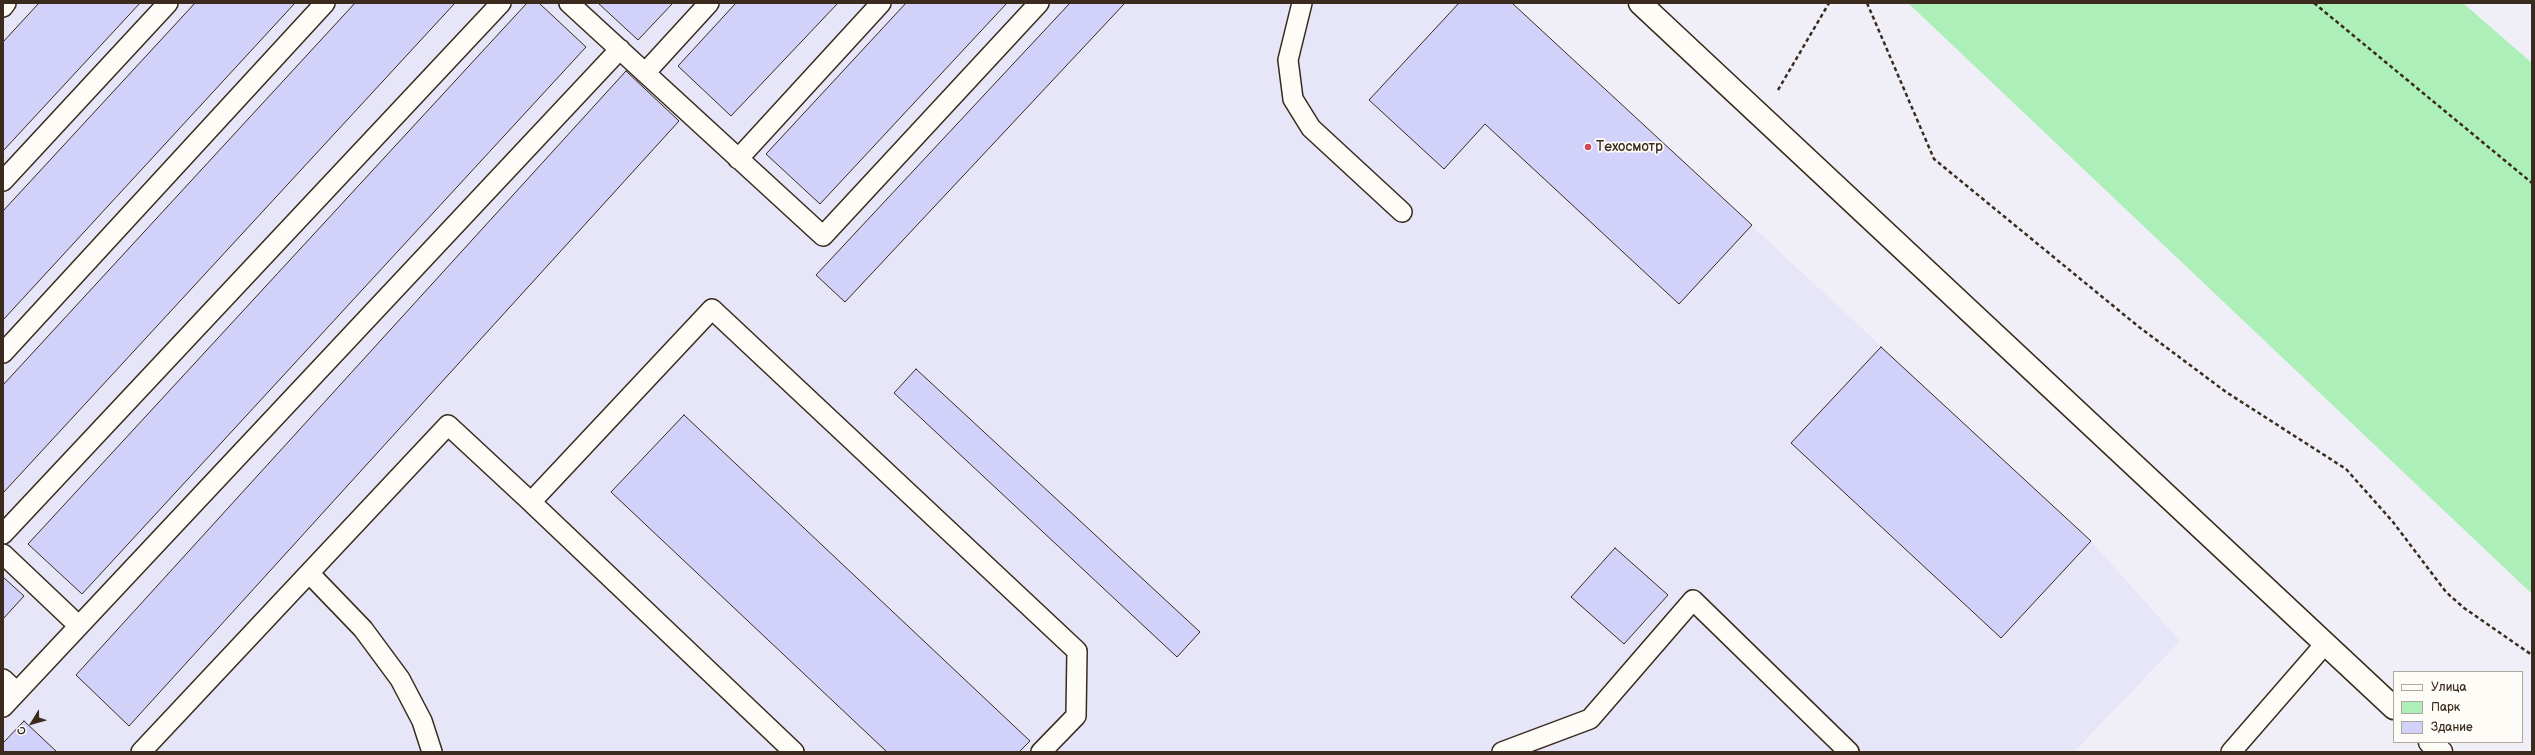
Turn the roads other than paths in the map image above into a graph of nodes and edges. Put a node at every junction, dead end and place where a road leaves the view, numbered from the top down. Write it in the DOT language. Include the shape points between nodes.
graph roads {
  1 [pos="6,3"];
  2 [pos="168,3"];
  3 [pos="325,3"];
  4 [pos="501,3"];
  5 [pos="569,3"];
  6 [pos="709,3"];
  7 [pos="881,3"];
  8 [pos="1039,3"];
  9 [pos="1302,3"];
  10 [pos="1640,3"];
  11 [pos="3,7"];
  12 [pos="620,49"];
  13 [pos="645,73"];
  14 [pos="738,159"];
  15 [pos="3,181"];
  16 [pos="1402,212"];
  17 [pos="3,353"];
  18 [pos="531,502"];
  19 [pos="3,534"];
  20 [pos="3,554"];
  21 [pos="309,573"];
  22 [pos="79,626"];
  23 [pos="2325,644"];
  24 [pos="3,679"];
  25 [pos="17,692"];
  26 [pos="3,707"];
  27 [pos="2393,707"];
  28 [pos="2431,743"];
  29 [pos="141,752"];
  30 [pos="432,752"];
  31 [pos="794,752"];
  32 [pos="1041,752"];
  33 [pos="1502,752"];
  34 [pos="1849,752"];
  35 [pos="2231,752"];
  36 [pos="2441,752"];
  1 -- 11 [label="lane"];
  2 -- 15 [label="lane"];
  3 -- 17 [label="lane"];
  4 -- 19 [label="lane"];
  5 -- 12 [label="lane"];
  6 -- 13 [label="lane"];
  7 -- 14 [label="lane"];
  8 -- 14 [label="lane" via="823,236"];
  9 -- 16 [label="lane" via="1288,60 1293,98 1311,128"];
  10 -- 23 [label="street"];
  12 -- 13 [label="lane"];
  12 -- 22 [label="lane"];
  13 -- 14 [label="lane"];
  18 -- 21 [label="lane" via="448,425"];
  18 -- 31 [label="lane"];
  18 -- 32 [label="lane" via="712,308 1077,651 1076,716"];
  20 -- 22 [label="lane"];
  21 -- 29 [label="lane"];
  21 -- 30 [label="lane" via="363,629 400,679 422,721"];
  22 -- 25 [label="lane"];
  23 -- 27 [label="street"];
  23 -- 35 [label="lane"];
  24 -- 25 [label="lane"];
  25 -- 26 [label="lane"];
  28 -- 36 [label="street"];
  33 -- 34 [label="lane" via="1590,719 1692,600"];
}
